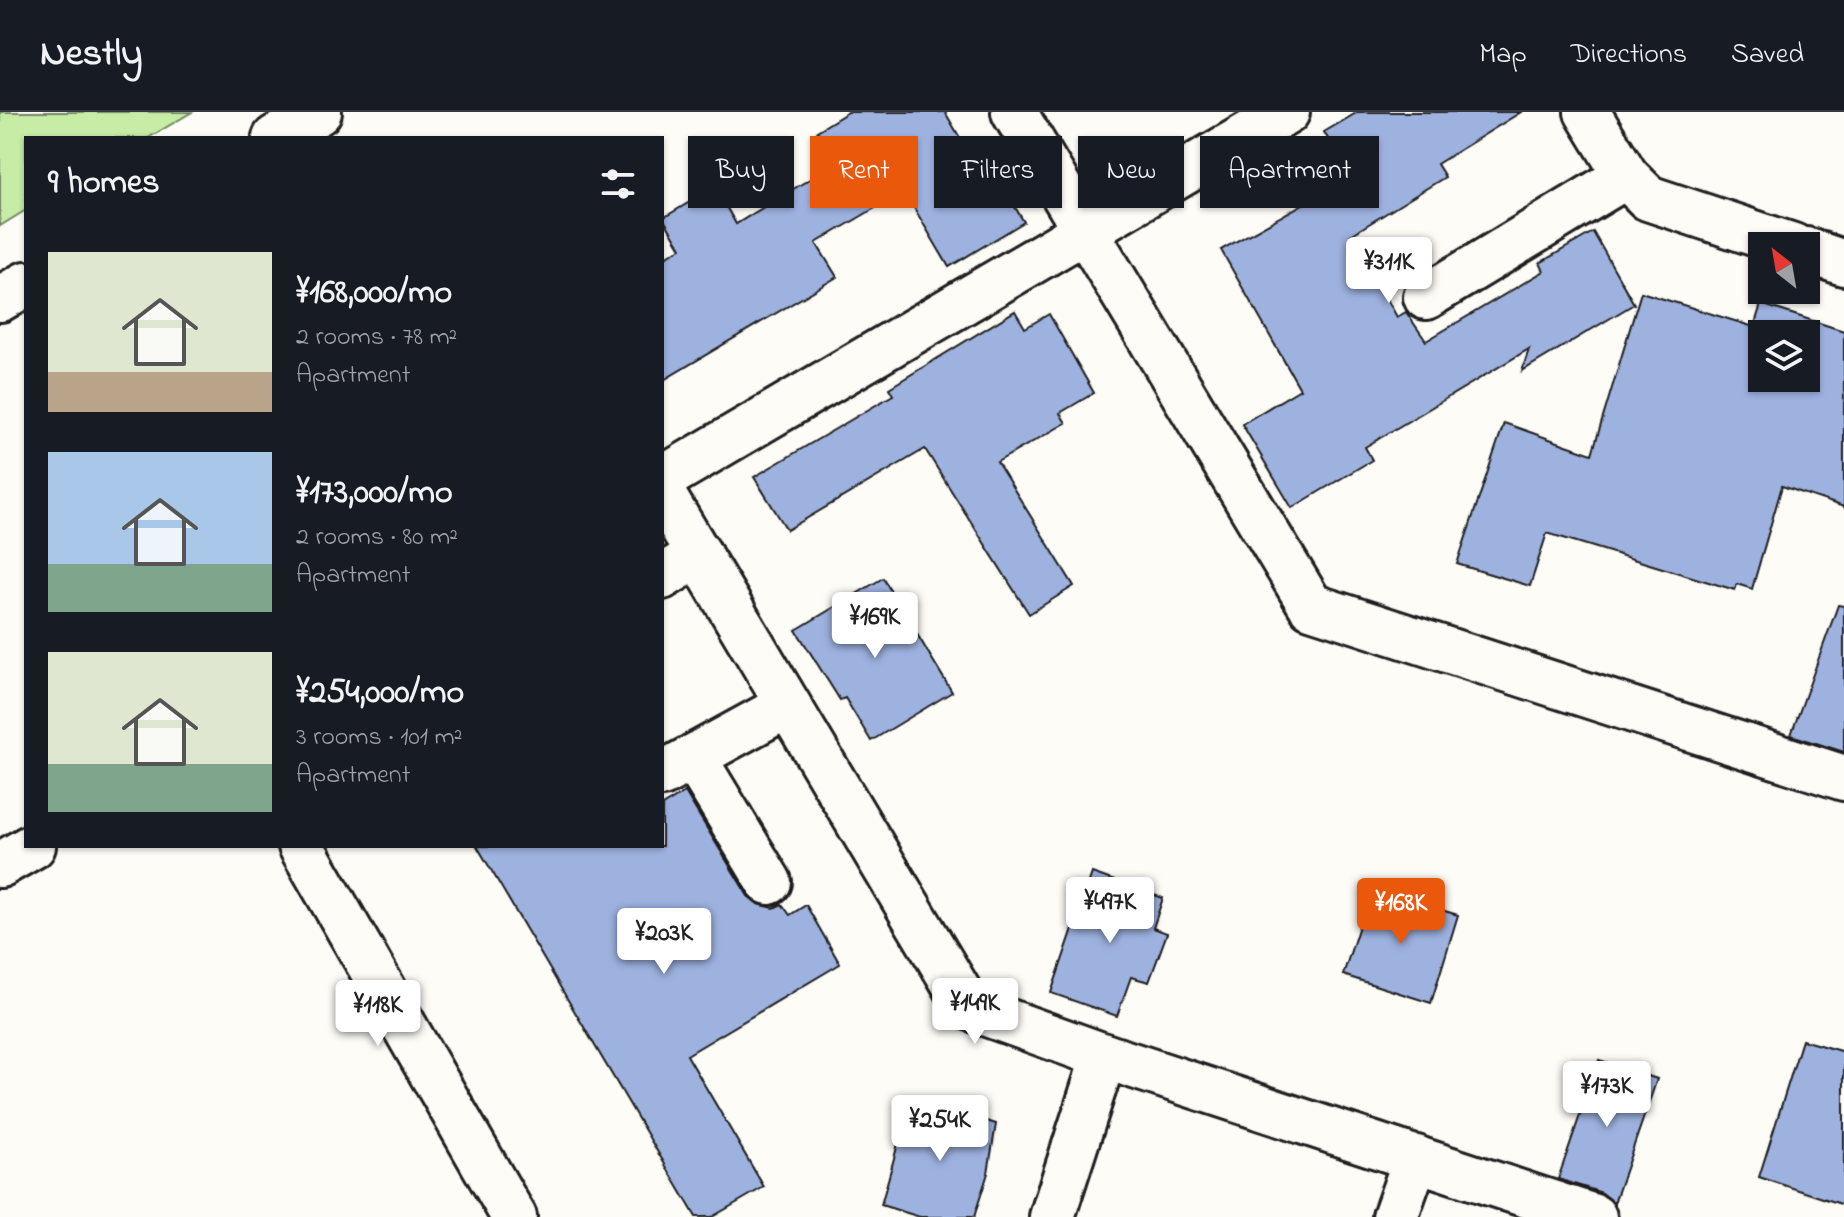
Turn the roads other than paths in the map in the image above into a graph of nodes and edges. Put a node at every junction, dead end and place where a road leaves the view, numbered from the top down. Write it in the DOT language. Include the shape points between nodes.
graph roads {
  1 [pos="319,112"];
  2 [pos="1014,112"];
  3 [pos="1287,112"];
  4 [pos="1587,112"];
  5 [pos="278,136"];
  6 [pos="1626,176"];
  7 [pos="1084,231"];
  8 [pos="1751,232"];
  9 [pos="1820,255"];
  10 [pos="1844,263"];
  11 [pos="24,285"];
  12 [pos="1426,297"];
  13 [pos="0,299"];
  14 [pos="664,478"];
  15 [pos="664,496"];
  16 [pos="699,554"];
  17 [pos="664,576"];
  18 [pos="788,705"];
  19 [pos="678,766"];
  20 [pos="1844,778"];
  21 [pos="30,848"];
  22 [pos="302,848"];
  23 [pos="0,865"];
  24 [pos="769,882"];
  25 [pos="1104,1056"];
  26 [pos="1416,1158"];
  27 [pos="514,1217"];
  28 [pos="1052,1217"];
  29 [pos="1395,1217"];
  30 [pos="1594,1217"];
  1 -- 5 [label="street"];
  2 -- 7 [label="street"];
  3 -- 7 [label="street"];
  4 -- 6 [label="street"];
  6 -- 8 [label="street" via="1648,198"];
  6 -- 12 [label="street"];
  7 -- 14 [label="street"];
  7 -- 20 [label="street" via="1311,606"];
  9 -- 10 [label="street"];
  11 -- 13 [label="street"];
  15 -- 16 [label="street"];
  16 -- 17 [label="street"];
  16 -- 18 [label="street"];
  18 -- 19 [label="street"];
  18 -- 25 [label="street" via="968,1007"];
  19 -- 24 [label="street"];
  21 -- 23 [label="street"];
  22 -- 27 [label="street"];
  25 -- 26 [label="street"];
  25 -- 28 [label="street"];
  26 -- 29 [label="street"];
  26 -- 30 [label="street"];
}
